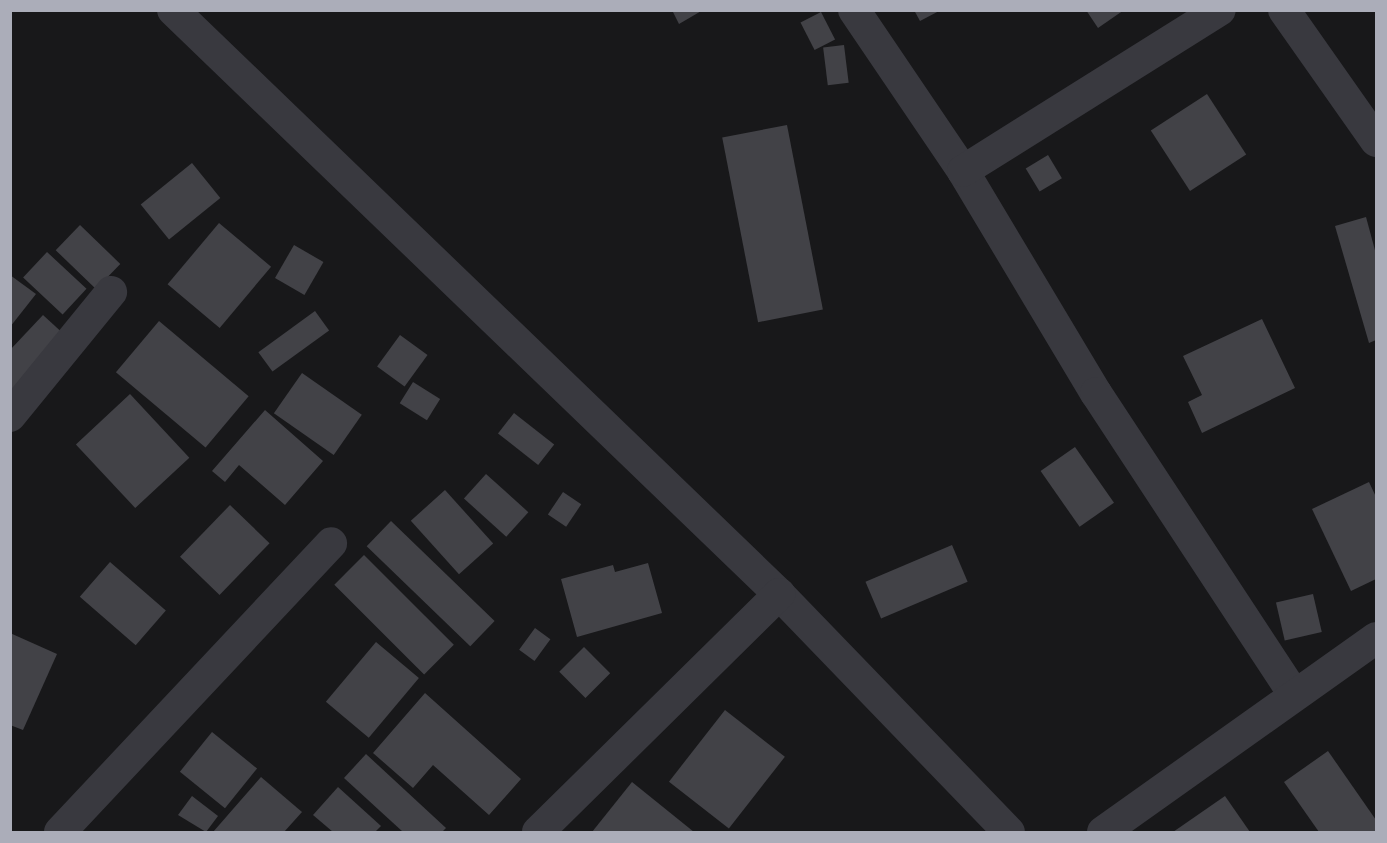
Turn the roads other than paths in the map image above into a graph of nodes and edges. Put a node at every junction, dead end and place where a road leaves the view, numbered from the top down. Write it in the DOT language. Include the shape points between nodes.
graph roads {
  1 [pos="173,10"];
  2 [pos="854,10"];
  3 [pos="1220,10"];
  4 [pos="1284,10"];
  5 [pos="1377,141"];
  6 [pos="963,171"];
  7 [pos="111,292"];
  8 [pos="10,416"];
  9 [pos="331,543"];
  10 [pos="779,594"];
  11 [pos="1377,638"];
  12 [pos="1293,693"];
  13 [pos="60,832"];
  14 [pos="538,832"];
  15 [pos="1009,832"];
  16 [pos="1103,832"];
  1 -- 10 [label="street"];
  2 -- 6 [label="street"];
  3 -- 6 [label="street"];
  4 -- 5 [label="street"];
  6 -- 12 [label="street" via="1096,393"];
  7 -- 8 [label="street"];
  9 -- 13 [label="street"];
  10 -- 14 [label="street"];
  10 -- 15 [label="street"];
  11 -- 12 [label="street"];
  12 -- 16 [label="street"];
}
